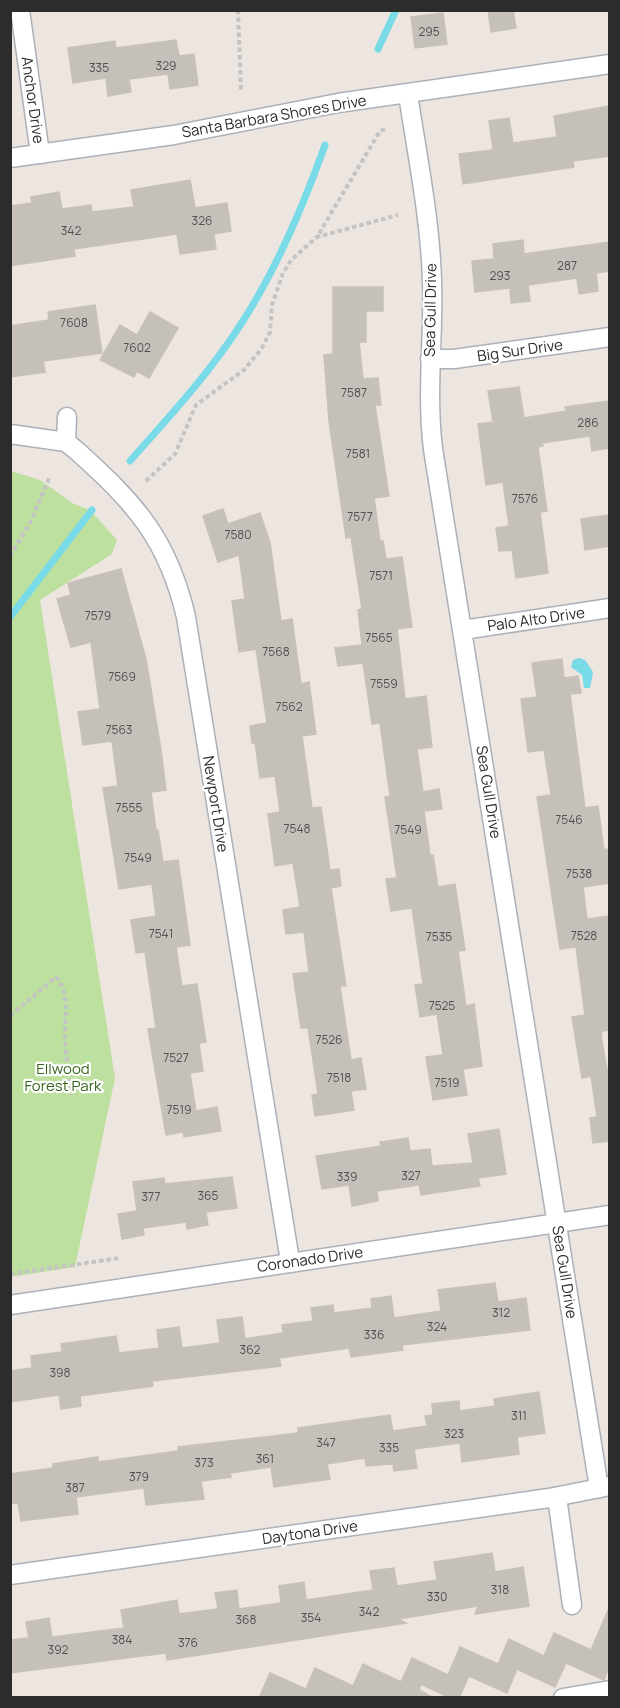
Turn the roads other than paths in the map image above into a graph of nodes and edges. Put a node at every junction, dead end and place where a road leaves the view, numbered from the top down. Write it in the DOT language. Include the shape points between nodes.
graph roads {
  1 [pos="20,10"];
  2 [pos="609,64"];
  3 [pos="408,93"];
  4 [pos="40,154"];
  5 [pos="10,158"];
  6 [pos="609,337"];
  7 [pos="430,359"];
  8 [pos="67,417"];
  9 [pos="10,434"];
  10 [pos="66,442"];
  11 [pos="609,608"];
  12 [pos="463,630"];
  13 [pos="609,1215"];
  14 [pos="557,1223"];
  15 [pos="290,1261"];
  16 [pos="10,1305"];
  17 [pos="604,1487"];
  18 [pos="556,1497"];
  19 [pos="10,1575"];
  20 [pos="572,1605"];
  21 [pos="609,1690"];
  22 [pos="563,1698"];
  1 -- 4 [label="street, Anchor Drive"];
  2 -- 3 [label="street, Santa Barbara Shores Drive"];
  3 -- 4 [label="street, Santa Barbara Shores Drive" via="305,108 174,135"];
  3 -- 7 [label="street, Sea Gull Drive" via="430,242"];
  4 -- 5 [label="street, Santa Barbara Shores Drive"];
  6 -- 7 [label="street, Big Sur Drive"];
  7 -- 12 [label="street, Sea Gull Drive" via="430,427"];
  8 -- 10 [label="street"];
  9 -- 10 [label="street"];
  10 -- 15 [label="street, Newport Drive" via="140,513 162,546 184,606"];
  11 -- 12 [label="street, Palo Alto Drive"];
  12 -- 14 [label="street, Sea Gull Drive"];
  13 -- 14 [label="street, Coronado Drive"];
  14 -- 15 [label="street, Coronado Drive"];
  14 -- 17 [label="street, Sea Gull Drive"];
  15 -- 16 [label="street, Coronado Drive"];
  17 -- 18 [label="street, Daytona Drive"];
  18 -- 19 [label="street, Daytona Drive"];
  18 -- 20 [label="street"];
  21 -- 22 [label="street"];
}
